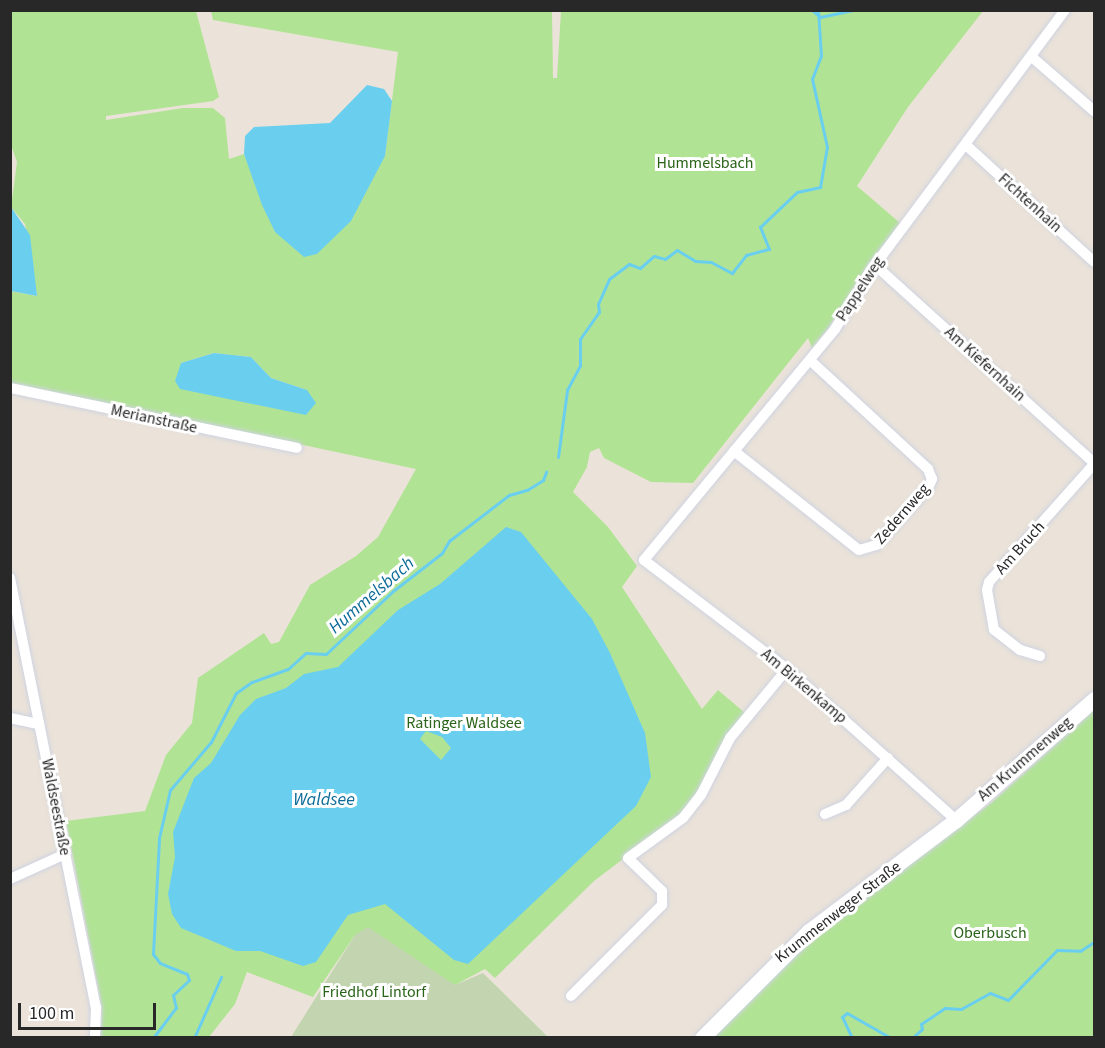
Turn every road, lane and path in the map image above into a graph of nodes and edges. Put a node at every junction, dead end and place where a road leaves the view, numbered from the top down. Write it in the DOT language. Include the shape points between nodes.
graph roads {
  1 [pos="1065,10"];
  2 [pos="1033,58"];
  3 [pos="1095,111"];
  4 [pos="966,145"];
  5 [pos="1095,262"];
  6 [pos="875,265"];
  7 [pos="810,360"];
  8 [pos="10,388"];
  9 [pos="297,448"];
  10 [pos="734,451"];
  11 [pos="1095,463"];
  12 [pos="644,560"];
  13 [pos="10,578"];
  14 [pos="1040,656"];
  15 [pos="787,669"];
  16 [pos="1095,699"];
  17 [pos="10,718"];
  18 [pos="39,724"];
  19 [pos="888,758"];
  20 [pos="825,814"];
  21 [pos="956,820"];
  22 [pos="65,854"];
  23 [pos="10,879"];
  24 [pos="571,996"];
  25 [pos="95,1038"];
  26 [pos="702,1038"];
  1 -- 2 [label="street, Pappelweg"];
  2 -- 3 [label="street"];
  2 -- 4 [label="street, Pappelweg"];
  4 -- 5 [label="street, Fichtenhain"];
  4 -- 6 [label="street, Pappelweg"];
  6 -- 7 [label="street, Pappelweg" via="835,329"];
  6 -- 11 [label="street, Am Kiefernhain"];
  7 -- 10 [label="street, Pappelweg"];
  7 -- 10 [label="street, Zedernweg" via="928,469 932,479 928,488 876,545 859,550"];
  8 -- 9 [label="street, Merianstraße"];
  10 -- 12 [label="street, Pappelweg"];
  11 -- 14 [label="street, Am Bruch" via="987,590 994,630 1020,650"];
  12 -- 15 [label="street, Am Birkenkamp"];
  13 -- 18 [label="street, Waldseestraße"];
  15 -- 19 [label="street, Am Birkenkamp"];
  15 -- 24 [label="street" via="730,738 701,795 683,818 628,858 662,891 662,905"];
  16 -- 21 [label="main road, Am Krummenweg"];
  17 -- 18 [label="street"];
  18 -- 22 [label="street, Waldseestraße"];
  19 -- 20 [label="street" via="846,805"];
  19 -- 21 [label="street, Am Birkenkamp"];
  21 -- 26 [label="main road, Krummenweger Straße" via="809,931"];
  22 -- 23 [label="street"];
  22 -- 25 [label="street, Waldseestraße" via="96,1006"];
}
